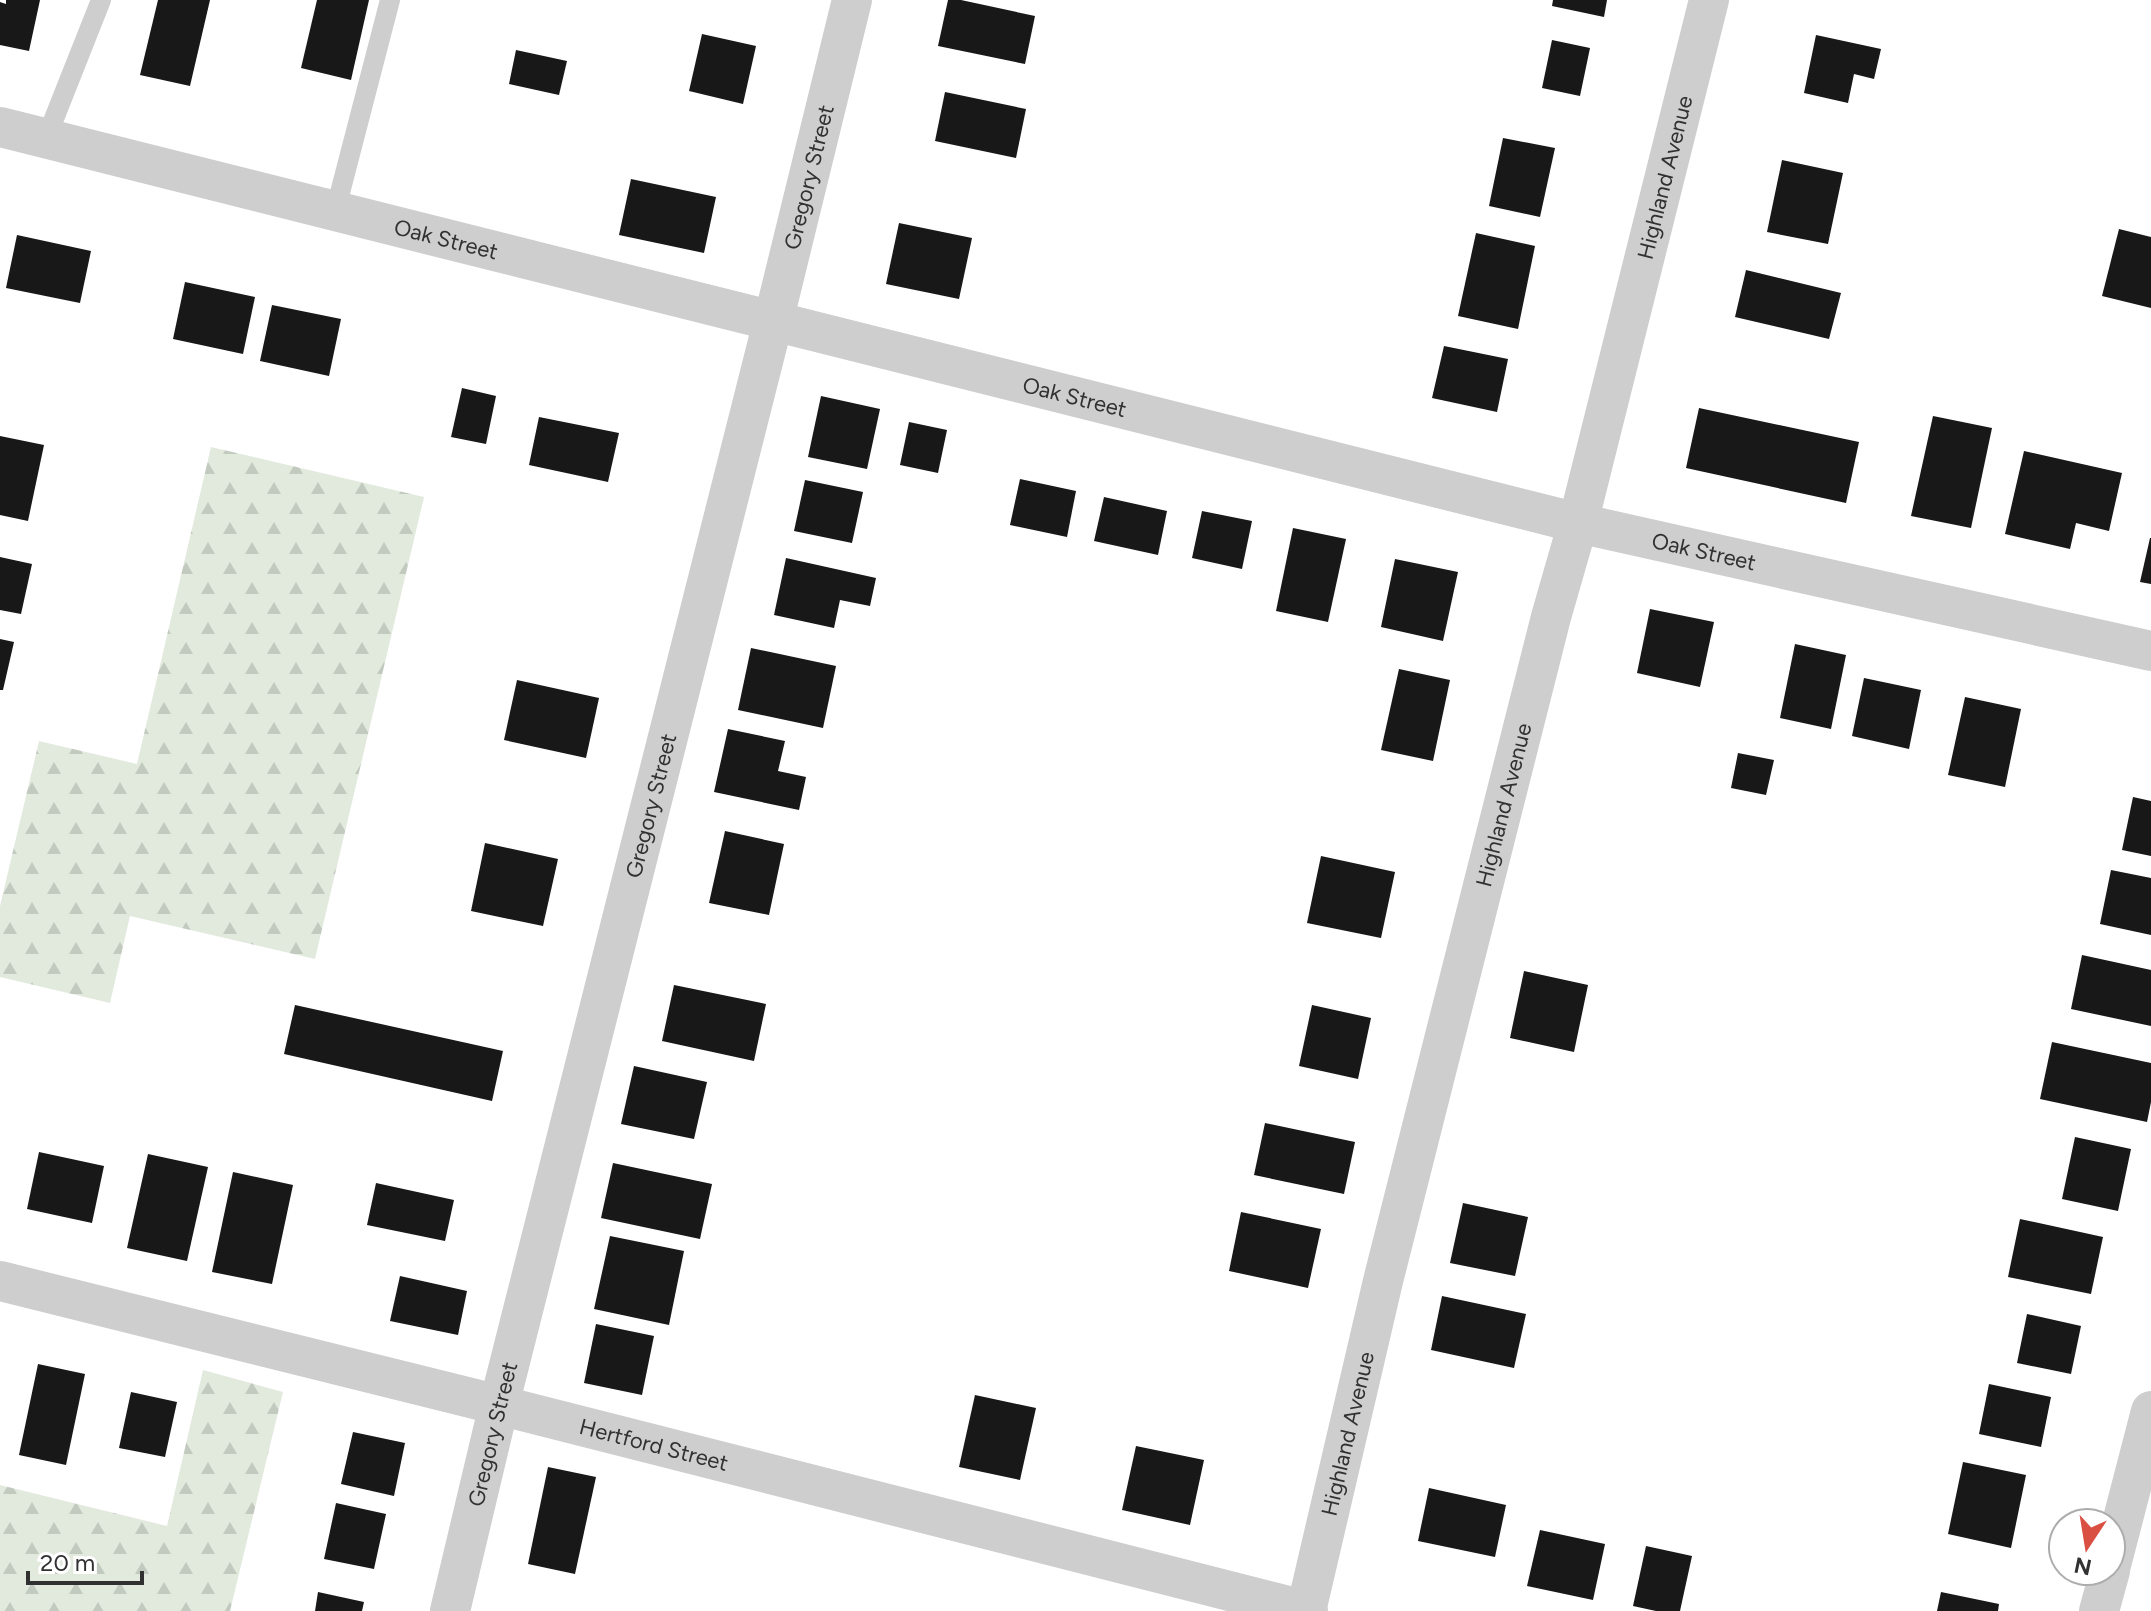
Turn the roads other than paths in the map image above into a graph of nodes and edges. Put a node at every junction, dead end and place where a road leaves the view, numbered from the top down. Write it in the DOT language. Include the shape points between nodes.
graph roads {
  1 [pos="101,0"];
  2 [pos="390,0"];
  3 [pos="852,0"];
  4 [pos="1709,0"];
  5 [pos="0,127"];
  6 [pos="46,139"];
  7 [pos="335,212"];
  8 [pos="773,322"];
  9 [pos="1578,523"];
  10 [pos="2151,651"];
  11 [pos="0,1281"];
  12 [pos="499,1405"];
  13 [pos="2151,1411"];
  14 [pos="2126,1507"];
  15 [pos="2105,1587"];
  16 [pos="450,1611"];
  17 [pos="1307,1611"];
  18 [pos="2099,1611"];
  1 -- 6 [label="lane"];
  2 -- 7 [label="lane"];
  3 -- 8 [label="street, Gregory Street"];
  4 -- 9 [label="street, Highland Avenue"];
  5 -- 6 [label="street, Oak Street"];
  6 -- 7 [label="street, Oak Street"];
  7 -- 8 [label="street, Oak Street"];
  8 -- 9 [label="street, Oak Street"];
  8 -- 12 [label="street, Gregory Street"];
  9 -- 10 [label="street, Oak Street"];
  9 -- 17 [label="street, Highland Avenue" via="1383,1281"];
  11 -- 12 [label="street, Hertford Street"];
  12 -- 16 [label="street, Gregory Street"];
  12 -- 17 [label="street, Hertford Street"];
  13 -- 14 [label="street"];
  15 -- 18 [label="street"];
}
